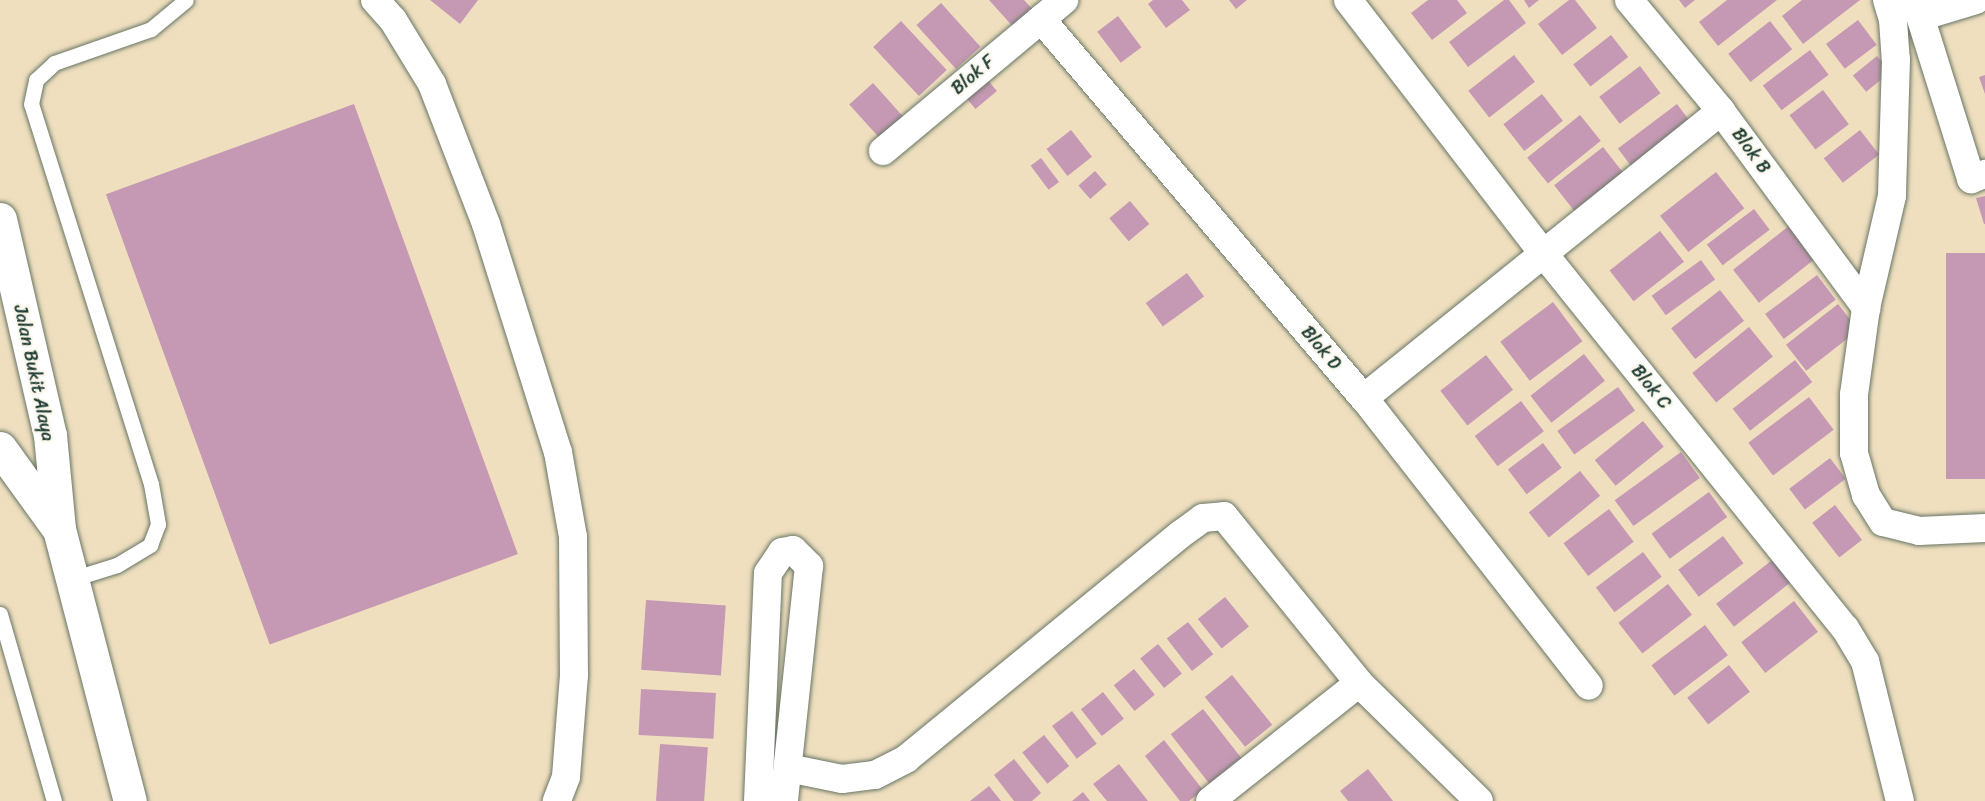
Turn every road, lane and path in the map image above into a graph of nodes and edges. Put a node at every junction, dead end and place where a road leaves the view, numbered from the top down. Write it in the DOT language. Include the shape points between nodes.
graph roads {
  1 [pos="186,0"];
  2 [pos="375,0"];
  3 [pos="1064,0"];
  4 [pos="1348,0"];
  5 [pos="1629,0"];
  6 [pos="1887,0"];
  7 [pos="1976,0"];
  8 [pos="1919,8"];
  9 [pos="1041,19"];
  10 [pos="1721,111"];
  11 [pos="883,151"];
  12 [pos="1985,174"];
  13 [pos="0,219"];
  14 [pos="1543,253"];
  15 [pos="1866,308"];
  16 [pos="1364,398"];
  17 [pos="0,448"];
  18 [pos="1985,528"];
  19 [pos="58,529"];
  20 [pos="72,579"];
  21 [pos="768,590"];
  22 [pos="806,594"];
  23 [pos="0,614"];
  24 [pos="1359,683"];
  25 [pos="1589,686"];
  26 [pos="788,768"];
  27 [pos="54,801"];
  28 [pos="130,801"];
  29 [pos="557,801"];
  30 [pos="758,801"];
  31 [pos="784,801"];
  32 [pos="1210,801"];
  33 [pos="1479,801"];
  34 [pos="1900,801"];
  1 -- 20 [label="lane" via="151,29 54,63 36,80 31,104 152,484 158,524 150,545 117,566"];
  2 -- 29 [label="street" via="393,20 432,84 486,224 558,452 573,537 574,675 566,777"];
  3 -- 9 [label="street, Blok F"];
  4 -- 14 [label="street, Blok C"];
  5 -- 10 [label="street, Blok B"];
  6 -- 15 [label="street" via="1896,59 1892,196"];
  7 -- 8 [label="street"];
  8 -- 12 [label="street" via="1971,179"];
  9 -- 11 [label="street, Blok F"];
  9 -- 16 [label="street, Blok D"];
  10 -- 14 [label="street"];
  10 -- 15 [label="street, Blok B"];
  13 -- 19 [label="street, Jalan Bukit Alaya" via="50,435"];
  14 -- 16 [label="street"];
  14 -- 34 [label="street, Blok C" via="1845,628 1865,662"];
  15 -- 18 [label="street" via="1854,395 1854,453 1866,495 1883,522 1919,531"];
  16 -- 25 [label="street, Blok D"];
  17 -- 19 [label="street, Jalan Bukit Alaya"];
  19 -- 20 [label="street, Jalan Bukit Alaya"];
  20 -- 28 [label="street, Jalan Bukit Alaya"];
  21 -- 22 [label="street"];
  21 -- 22 [label="street" via="773,561 782,552 793,550 810,566"];
  21 -- 30 [label="street"];
  22 -- 26 [label="street"];
  23 -- 27 [label="lane"];
  24 -- 26 [label="street" via="1241,532 1224,516 1203,518 906,759 875,775 842,779"];
  24 -- 32 [label="street"];
  24 -- 33 [label="street"];
  26 -- 31 [label="street"];
}
